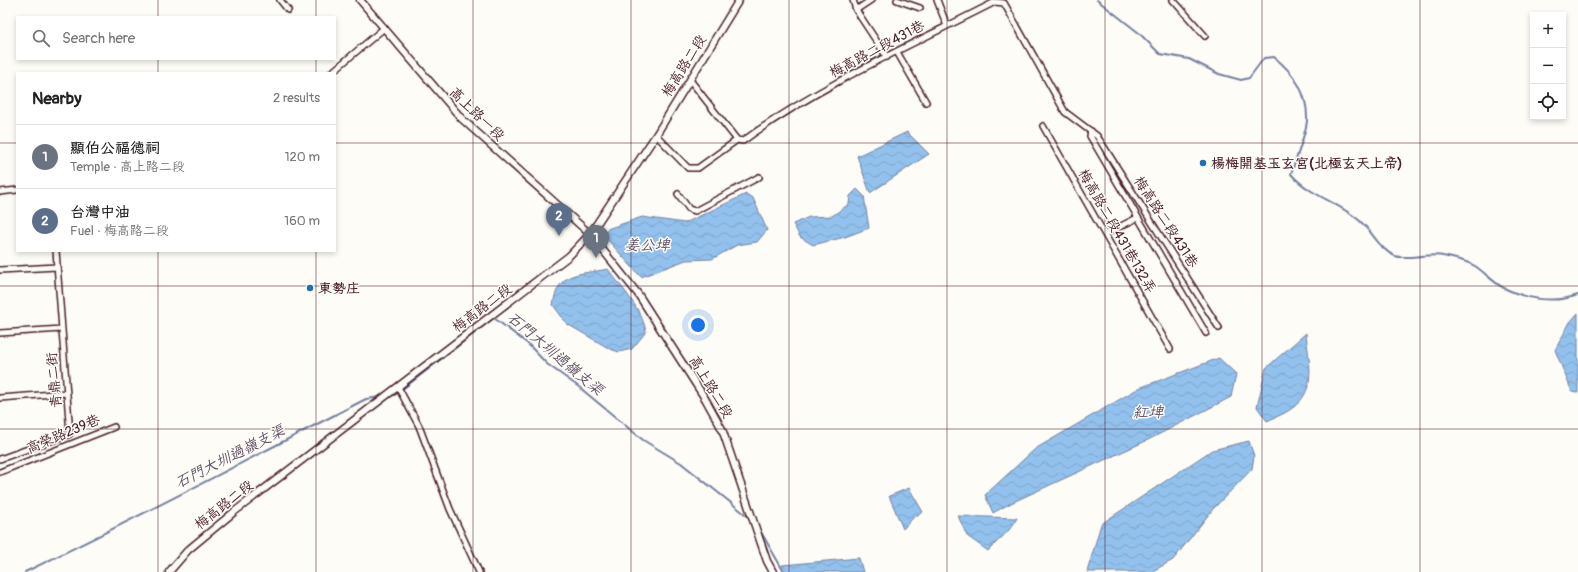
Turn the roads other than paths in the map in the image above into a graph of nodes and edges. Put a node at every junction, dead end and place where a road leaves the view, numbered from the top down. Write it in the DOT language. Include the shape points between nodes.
graph roads {
  1 [pos="280,0"];
  2 [pos="360,0"];
  3 [pos="739,0"];
  4 [pos="853,0"];
  5 [pos="872,0"];
  6 [pos="897,0"];
  7 [pos="937,0"];
  8 [pos="1173,0"];
  9 [pos="920,8"];
  10 [pos="288,10"];
  11 [pos="856,10"];
  12 [pos="948,26"];
  13 [pos="383,29"];
  14 [pos="1205,36"];
  15 [pos="897,52"];
  16 [pos="886,57"];
  17 [pos="332,72"];
  18 [pos="690,80"];
  19 [pos="926,102"];
  20 [pos="1043,126"];
  21 [pos="1090,131"];
  22 [pos="656,135"];
  23 [pos="737,140"];
  24 [pos="758,176"];
  25 [pos="16,190"];
  26 [pos="0,192"];
  27 [pos="678,194"];
  28 [pos="1137,218"];
  29 [pos="590,234"];
  30 [pos="1105,234"];
  31 [pos="56,252"];
  32 [pos="57,267"];
  33 [pos="0,270"];
  34 [pos="1219,328"];
  35 [pos="62,329"];
  36 [pos="0,333"];
  37 [pos="1206,333"];
  38 [pos="1170,349"];
  39 [pos="399,387"];
  40 [pos="67,394"];
  41 [pos="0,398"];
  42 [pos="114,427"];
  43 [pos="0,459"];
  44 [pos="0,472"];
  45 [pos="169,572"];
  46 [pos="479,572"];
  47 [pos="773,572"];
  1 -- 10 [label="street"];
  2 -- 13 [label="street, 高上路一段"];
  3 -- 18 [label="street, 梅高路二段"];
  4 -- 11 [label="street"];
  5 -- 11 [label="street"];
  6 -- 9 [label="street"];
  7 -- 12 [label="street"];
  8 -- 14 [label="street"];
  11 -- 16 [label="street"];
  12 -- 15 [label="street, 梅高路二段431巷"];
  12 -- 21 [label="street, 梅高路二段431巷" via="996,2 1004,3 1065,112"];
  13 -- 17 [label="street"];
  13 -- 29 [label="street, 高上路一段" via="462,119"];
  15 -- 16 [label="street, 梅高路二段431巷"];
  15 -- 19 [label="street"];
  16 -- 23 [label="street, 梅高路二段431巷" via="795,107 743,141"];
  18 -- 22 [label="street, 梅高路二段"];
  18 -- 23 [label="street"];
  20 -- 30 [label="street, 梅高路二段431巷132弄"];
  21 -- 28 [label="street, 梅高路二段431巷" via="1090,136"];
  21 -- 34 [label="street, 梅高路二段431巷" via="1097,136"];
  22 -- 23 [label="street, 梅高路二段431巷" via="688,168 693,169"];
  22 -- 29 [label="street, 梅高路二段"];
  24 -- 27 [label="street" via="695,211 689,209"];
  25 -- 26 [label="street"];
  28 -- 30 [label="street"];
  28 -- 37 [label="street, 梅高路二段431巷"];
  29 -- 39 [label="street, 梅高路二段" via="569,256"];
  29 -- 47 [label="street, 高上路二段" via="638,294 722,429"];
  30 -- 38 [label="street, 梅高路二段431巷132弄"];
  31 -- 32 [label="street, 青鼎二街"];
  32 -- 33 [label="street"];
  32 -- 35 [label="street, 青鼎二街"];
  35 -- 36 [label="street"];
  35 -- 40 [label="street, 青鼎二街"];
  39 -- 45 [label="street, 梅高路二段" via="234,512 188,550"];
  39 -- 46 [label="street" via="419,426 450,509"];
  40 -- 41 [label="street"];
  40 -- 43 [label="street, 青鼎二街" via="70,434"];
  42 -- 44 [label="street, 高榮路239巷"];
}
